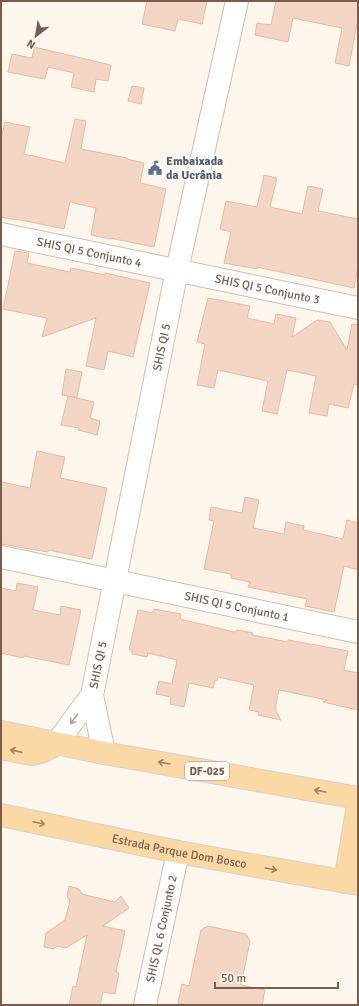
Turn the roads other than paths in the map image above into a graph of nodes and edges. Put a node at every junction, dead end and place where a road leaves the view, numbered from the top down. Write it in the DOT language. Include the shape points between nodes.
graph roads {
  1 [pos="237,1"];
  2 [pos="1,234"];
  3 [pos="177,270"];
  4 [pos="358,308"];
  5 [pos="1,557"];
  6 [pos="115,581"];
  7 [pos="358,632"];
  8 [pos="92,695"];
  9 [pos="1,732"];
  10 [pos="56,744"];
  11 [pos="1,748"];
  12 [pos="104,753"];
  13 [pos="358,798"];
  14 [pos="358,805"];
  15 [pos="1,815"];
  16 [pos="178,852"];
  17 [pos="352,883"];
  18 [pos="145,1005"];
  1 -- 3 [label="street, SHIS QI 5"];
  2 -- 3 [label="street, SHIS QI 5 Conjunto 4"];
  3 -- 4 [label="street, SHIS QI 5 Conjunto 3"];
  3 -- 6 [label="street, SHIS QI 5"];
  5 -- 6 [label="street, SHIS QI 5 Conjunto 1"];
  6 -- 7 [label="street, SHIS QI 5 Conjunto 1"];
  6 -- 8 [label="street, SHIS QI 5"];
  8 -- 10 [label="street, SHIS QI 5, one-way"];
  8 -- 12 [label="street, SHIS QI 5"];
  9 -- 10 [label="main road, DF-025"];
  10 -- 11 [label="main road, one-way" via="42,752 31,754"];
  10 -- 12 [label="main road, DF-025"];
  13 -- 12 [label="main road, DF-025, one-way"];
  14 -- 17 [label="main road"];
  15 -- 16 [label="main road, Estrada Parque Dom Bosco, one-way"];
  16 -- 17 [label="main road, Estrada Parque Dom Bosco, one-way"];
  16 -- 18 [label="street, SHIS QL 6 Conjunto 2"];
}
